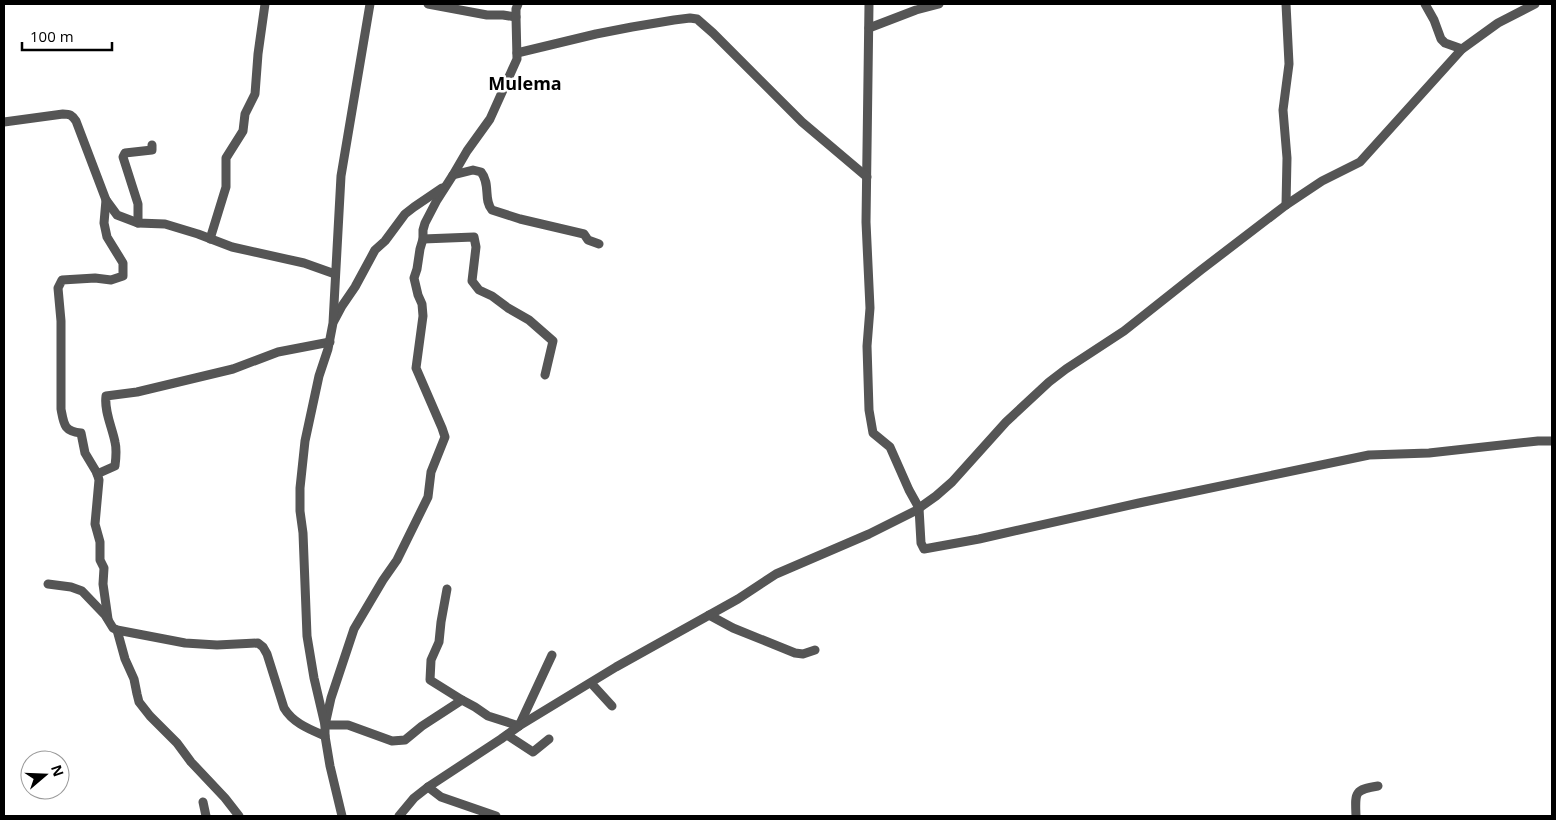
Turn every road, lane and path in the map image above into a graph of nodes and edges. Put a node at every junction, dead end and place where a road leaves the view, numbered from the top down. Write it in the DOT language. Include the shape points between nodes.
graph roads {
  1 [pos="265,4"];
  2 [pos="370,4"];
  3 [pos="428,4"];
  4 [pos="518,4"];
  5 [pos="869,4"];
  6 [pos="939,4"];
  7 [pos="1286,4"];
  8 [pos="1425,4"];
  9 [pos="1536,4"];
  10 [pos="516,17"];
  11 [pos="869,28"];
  12 [pos="1462,49"];
  13 [pos="517,53"];
  14 [pos="4,122"];
  15 [pos="152,144"];
  16 [pos="453,175"];
  17 [pos="867,178"];
  18 [pos="448,184"];
  19 [pos="106,200"];
  20 [pos="1286,206"];
  21 [pos="138,223"];
  22 [pos="210,239"];
  23 [pos="423,239"];
  24 [pos="599,244"];
  25 [pos="335,274"];
  26 [pos="333,323"];
  27 [pos="330,342"];
  28 [pos="545,375"];
  29 [pos="1552,441"];
  30 [pos="97,474"];
  31 [pos="920,508"];
  32 [pos="48,584"];
  33 [pos="447,589"];
  34 [pos="709,615"];
  35 [pos="108,619"];
  36 [pos="117,630"];
  37 [pos="815,650"];
  38 [pos="552,655"];
  39 [pos="591,683"];
  40 [pos="462,700"];
  41 [pos="612,706"];
  42 [pos="325,725"];
  43 [pos="519,726"];
  44 [pos="506,735"];
  45 [pos="325,736"];
  46 [pos="549,739"];
  47 [pos="1378,786"];
  48 [pos="428,787"];
  49 [pos="203,802"];
  50 [pos="206,816"];
  51 [pos="239,816"];
  52 [pos="342,816"];
  53 [pos="399,816"];
  54 [pos="496,816"];
  55 [pos="1356,816"];
  1 -- 22 [label="street" via="255,94 245,114 242,131 226,158 226,187"];
  2 -- 25 [label="street" via="341,176"];
  3 -- 10 [label="street" via="477,14"];
  4 -- 10 [label="street"];
  5 -- 11 [label="street"];
  6 -- 11 [label="street"];
  7 -- 20 [label="street" via="1289,70 1283,121 1287,158"];
  8 -- 12 [label="street" via="1441,39"];
  9 -- 12 [label="street" via="1498,23"];
  10 -- 13 [label="street"];
  11 -- 17 [label="street"];
  12 -- 20 [label="street" via="1360,162 1322,181"];
  13 -- 16 [label="street" via="490,119"];
  13 -- 17 [label="street" via="632,27 697,19 802,122"];
  14 -- 19 [label="street" via="63,114 73,116"];
  15 -- 21 [label="street" via="152,150 125,153 123,157 138,204"];
  16 -- 18 [label="street"];
  16 -- 24 [label="street" via="473,170 481,172 486,179 488,204 492,210 584,234 588,240"];
  17 -- 31 [label="street" via="870,424 876,437 890,447"];
  18 -- 23 [label="street" via="425,223"];
  18 -- 26 [label="street" via="405,214 376,250"];
  19 -- 21 [label="street" via="117,215"];
  19 -- 30 [label="street" via="104,223 107,237 123,263 123,276 111,280 62,280 58,288 64,424 71,431 82,433 85,453"];
  20 -- 31 [label="street" via="1124,331 1049,382 1006,422 952,482"];
  21 -- 22 [label="street" via="164,224"];
  22 -- 25 [label="street"];
  23 -- 28 [label="street" via="474,237 472,281 479,290 529,320 553,341"];
  23 -- 42 [label="street" via="414,278 423,316 416,368 445,437 432,472 428,497 397,560 354,629"];
  25 -- 26 [label="street"];
  26 -- 27 [label="street"];
  27 -- 30 [label="street" via="278,352 233,369 137,392 106,396 116,466"];
  27 -- 42 [label="street" via="305,441 300,496 307,636"];
  29 -- 31 [label="street" via="1429,453 1369,455 930,549 924,549 921,543"];
  30 -- 35 [label="street" via="95,524 104,568"];
  31 -- 34 [label="street" via="766,579 744,596"];
  32 -- 35 [label="street" via="82,592"];
  33 -- 40 [label="street" via="439,642 431,660 430,680"];
  34 -- 37 [label="street" via="795,653"];
  34 -- 39 [label="street"];
  35 -- 36 [label="street"];
  36 -- 45 [label="street" via="184,644 258,643 267,654 288,715 304,727"];
  36 -- 51 [label="street" via="140,702"];
  38 -- 43 [label="street"];
  39 -- 41 [label="street"];
  39 -- 43 [label="street"];
  40 -- 42 [label="street" via="405,740 392,741 348,725"];
  40 -- 43 [label="street" via="488,716"];
  42 -- 45 [label="street"];
  43 -- 44 [label="street"];
  44 -- 46 [label="street" via="533,752"];
  44 -- 48 [label="street"];
  45 -- 52 [label="street"];
  47 -- 55 [label="street" via="1358,793"];
  48 -- 53 [label="street"];
  48 -- 54 [label="street" via="441,797"];
  49 -- 50 [label="street"];
}
